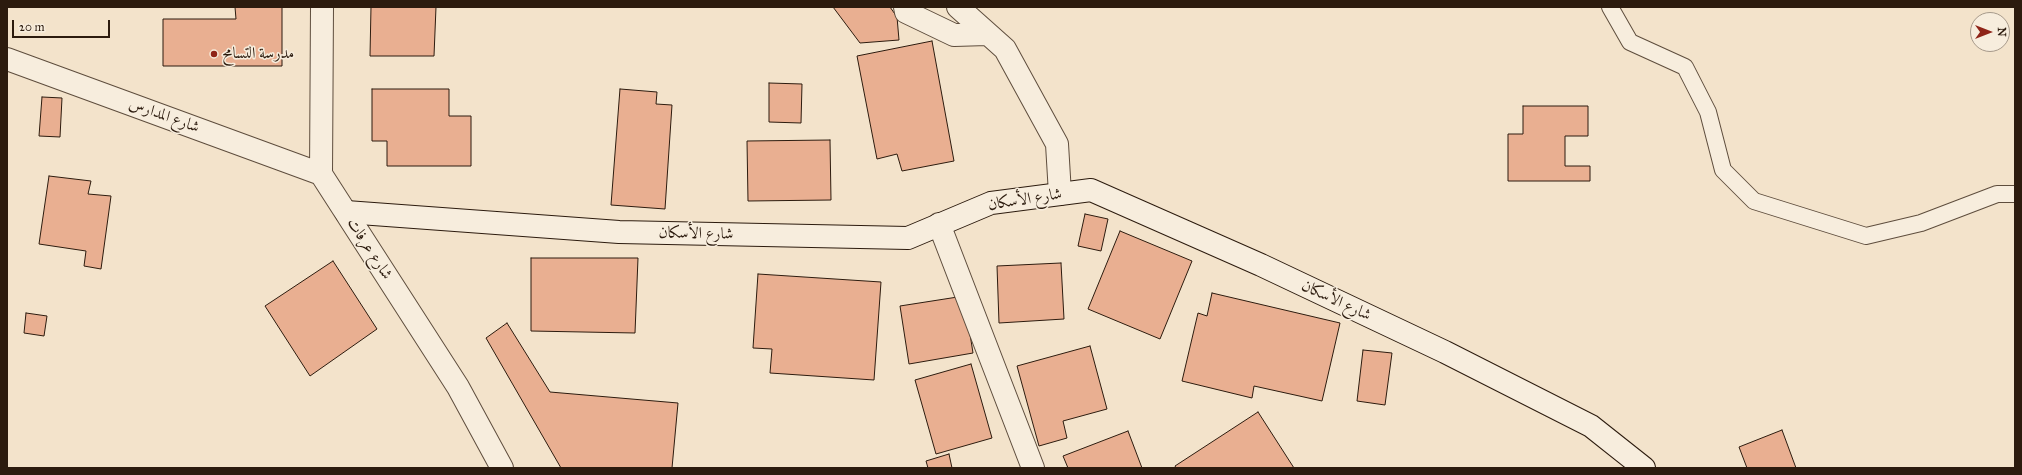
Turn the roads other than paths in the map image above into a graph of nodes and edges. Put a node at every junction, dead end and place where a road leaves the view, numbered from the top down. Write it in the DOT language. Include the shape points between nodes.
graph roads {
  1 [pos="322,7"];
  2 [pos="905,7"];
  3 [pos="958,7"];
  4 [pos="1610,7"];
  5 [pos="987,34"];
  6 [pos="7,59"];
  7 [pos="321,174"];
  8 [pos="1060,194"];
  9 [pos="2015,194"];
  10 [pos="346,212"];
  11 [pos="939,224"];
  12 [pos="502,468"];
  13 [pos="1033,468"];
  14 [pos="1644,468"];
  1 -- 7 [label="street"];
  2 -- 5 [label="street" via="906,12 954,35"];
  3 -- 5 [label="street"];
  4 -- 9 [label="lane" via="1630,42 1685,67 1708,112 1723,170 1754,201 1866,236 1921,223 1997,194"];
  5 -- 8 [label="street" via="1005,49 1057,144"];
  6 -- 7 [label="street, شارع المدارس"];
  7 -- 10 [label="street, شارع عرفات"];
  8 -- 11 [label="street, شارع الأسكان" via="991,203"];
  8 -- 14 [label="street, شارع الأسكان" via="1091,190 1261,264 1592,426"];
  10 -- 11 [label="street, شارع الأسكان" via="618,232 908,238"];
  10 -- 12 [label="street, شارع عرفات" via="458,386"];
  11 -- 13 [label="street"];
}
